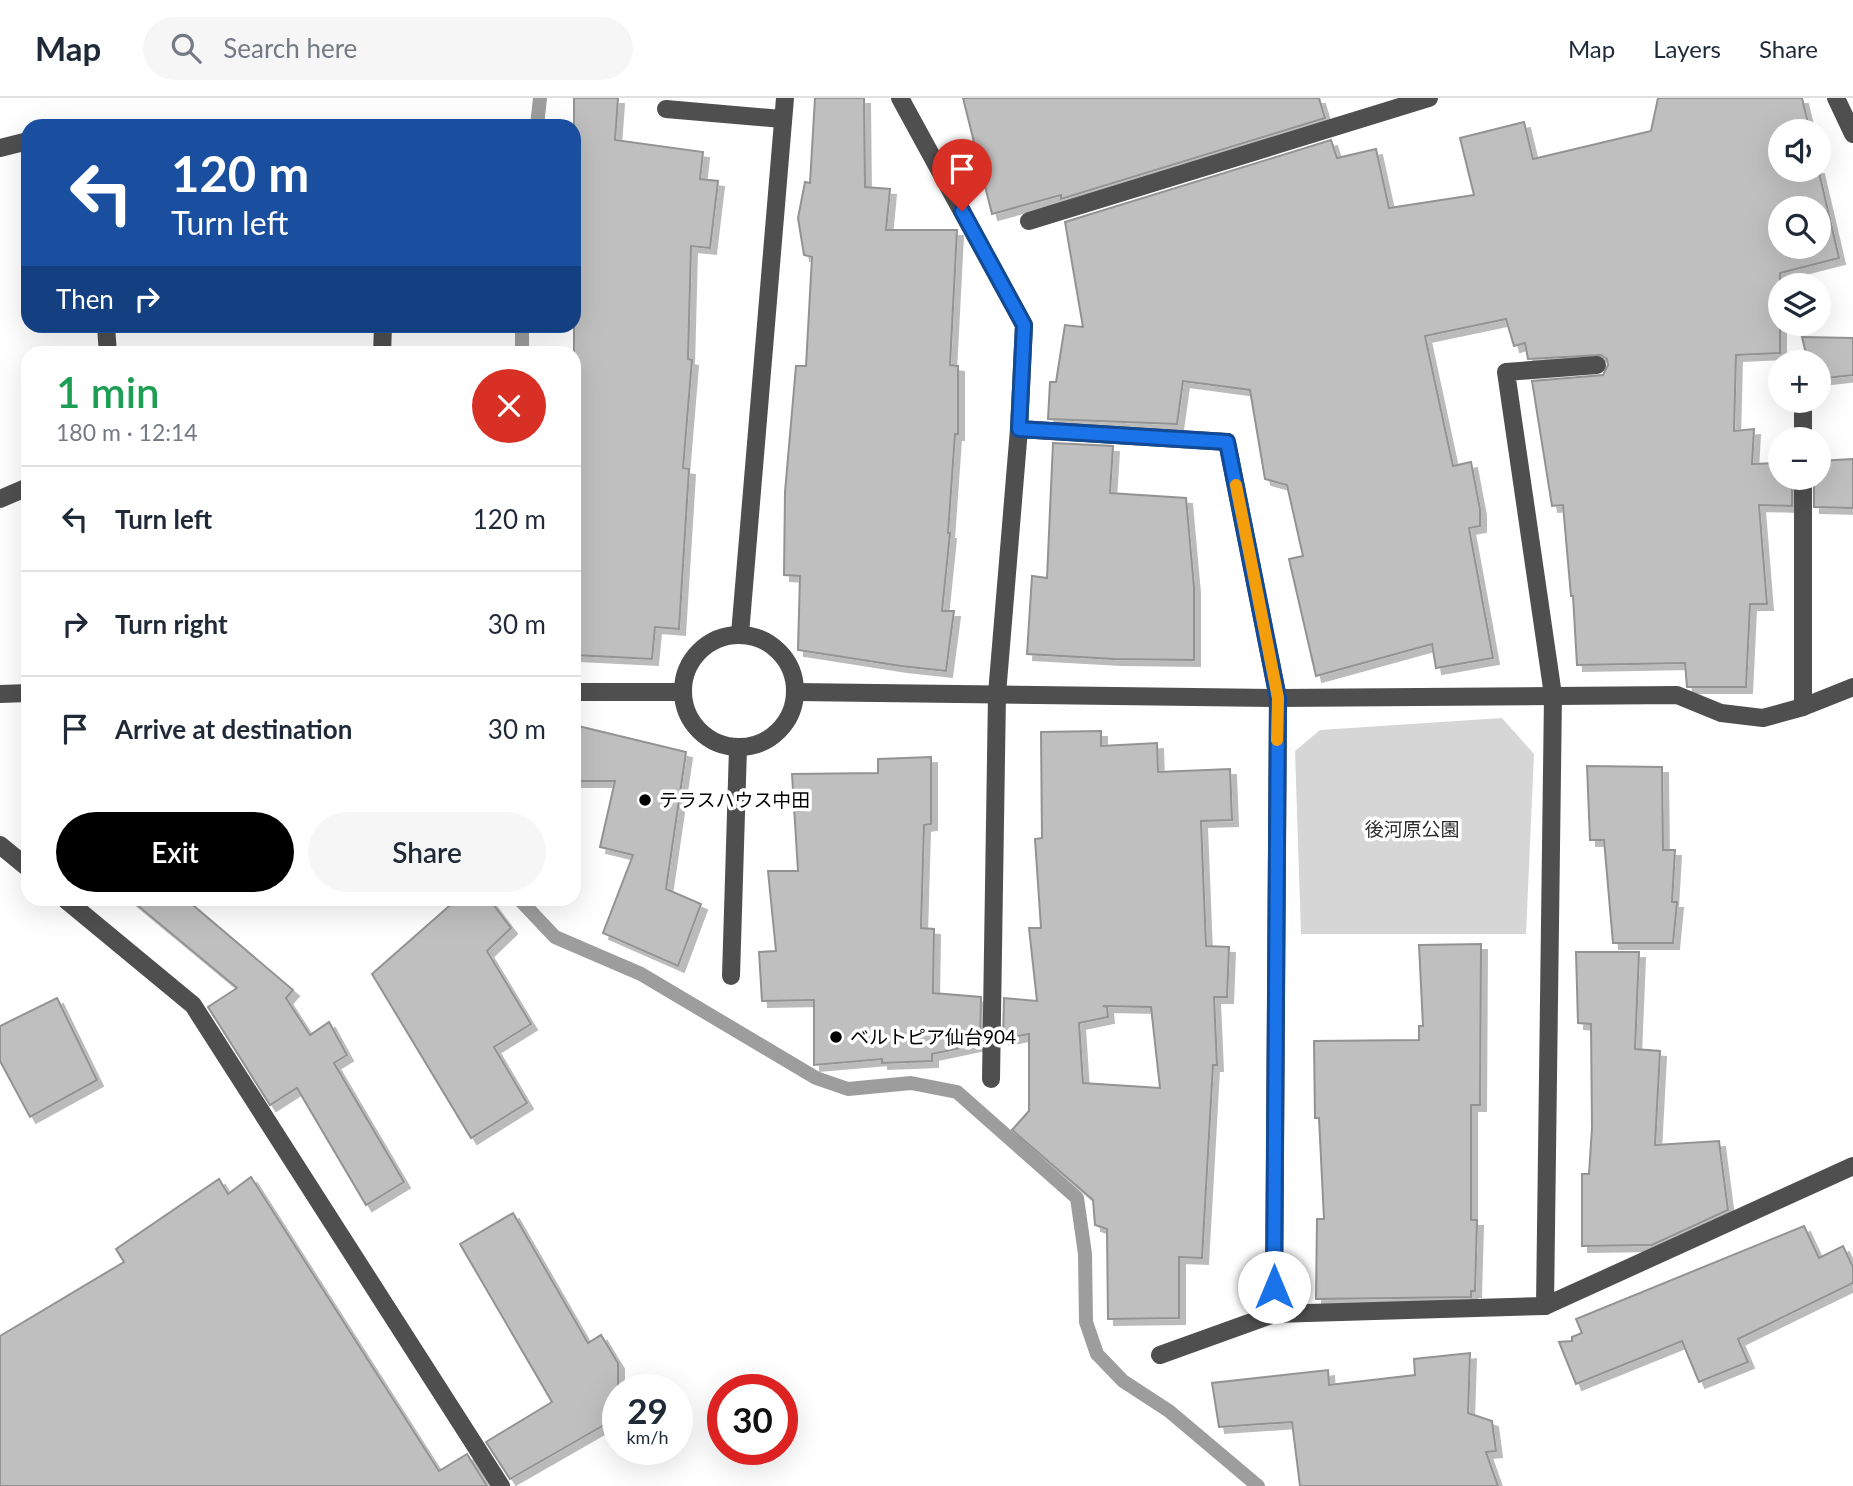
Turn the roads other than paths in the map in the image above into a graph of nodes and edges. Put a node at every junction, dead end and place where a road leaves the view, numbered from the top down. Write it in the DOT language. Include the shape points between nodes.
graph roads {
  1 [pos="785,98"];
  2 [pos="900,98"];
  3 [pos="1429,98"];
  4 [pos="1836,98"];
  5 [pos="666,109"];
  6 [pos="782,119"];
  7 [pos="1853,134"];
  8 [pos="21,143"];
  9 [pos="0,148"];
  10 [pos="1029,221"];
  11 [pos="1597,365"];
  12 [pos="1019,429"];
  13 [pos="21,490"];
  14 [pos="1803,490"];
  15 [pos="0,499"];
  16 [pos="740,634"];
  17 [pos="1853,687"];
  18 [pos="581,692"];
  19 [pos="682,692"];
  20 [pos="795,692"];
  21 [pos="0,694"];
  22 [pos="21,694"];
  23 [pos="997,694"];
  24 [pos="1553,695"];
  25 [pos="1278,698"];
  26 [pos="1803,707"];
  27 [pos="738,748"];
  28 [pos="0,845"];
  29 [pos="21,862"];
  30 [pos="73,906"];
  31 [pos="731,976"];
  32 [pos="990,1079"];
  33 [pos="1853,1166"];
  34 [pos="1545,1306"];
  35 [pos="1274,1314"];
  36 [pos="1160,1355"];
  37 [pos="501,1486"];
  1 -- 6 [label="street"];
  2 -- 12 [label="street" via="1024,325"];
  3 -- 10 [label="street"];
  4 -- 7 [label="street"];
  5 -- 6 [label="street"];
  6 -- 16 [label="street"];
  8 -- 9 [label="street"];
  11 -- 24 [label="street" via="1506,372"];
  12 -- 23 [label="street"];
  12 -- 25 [label="street" via="1227,442"];
  13 -- 15 [label="street"];
  14 -- 26 [label="street"];
  16 -- 19 [label="street" via="706,645 693,658"];
  16 -- 20 [label="street" via="765,642 786,658"];
  17 -- 26 [label="street"];
  18 -- 19 [label="street"];
  19 -- 27 [label="street" via="693,725 706,737"];
  20 -- 23 [label="street"];
  20 -- 27 [label="street" via="784,725 764,741"];
  21 -- 22 [label="street"];
  23 -- 25 [label="street"];
  23 -- 32 [label="street"];
  24 -- 25 [label="street"];
  24 -- 26 [label="street" via="1677,695 1721,713 1763,718"];
  24 -- 34 [label="street"];
  25 -- 35 [label="street"];
  27 -- 31 [label="street"];
  28 -- 29 [label="street"];
  30 -- 37 [label="street" via="193,1005"];
  33 -- 34 [label="street"];
  34 -- 35 [label="street"];
  35 -- 36 [label="street"];
}
